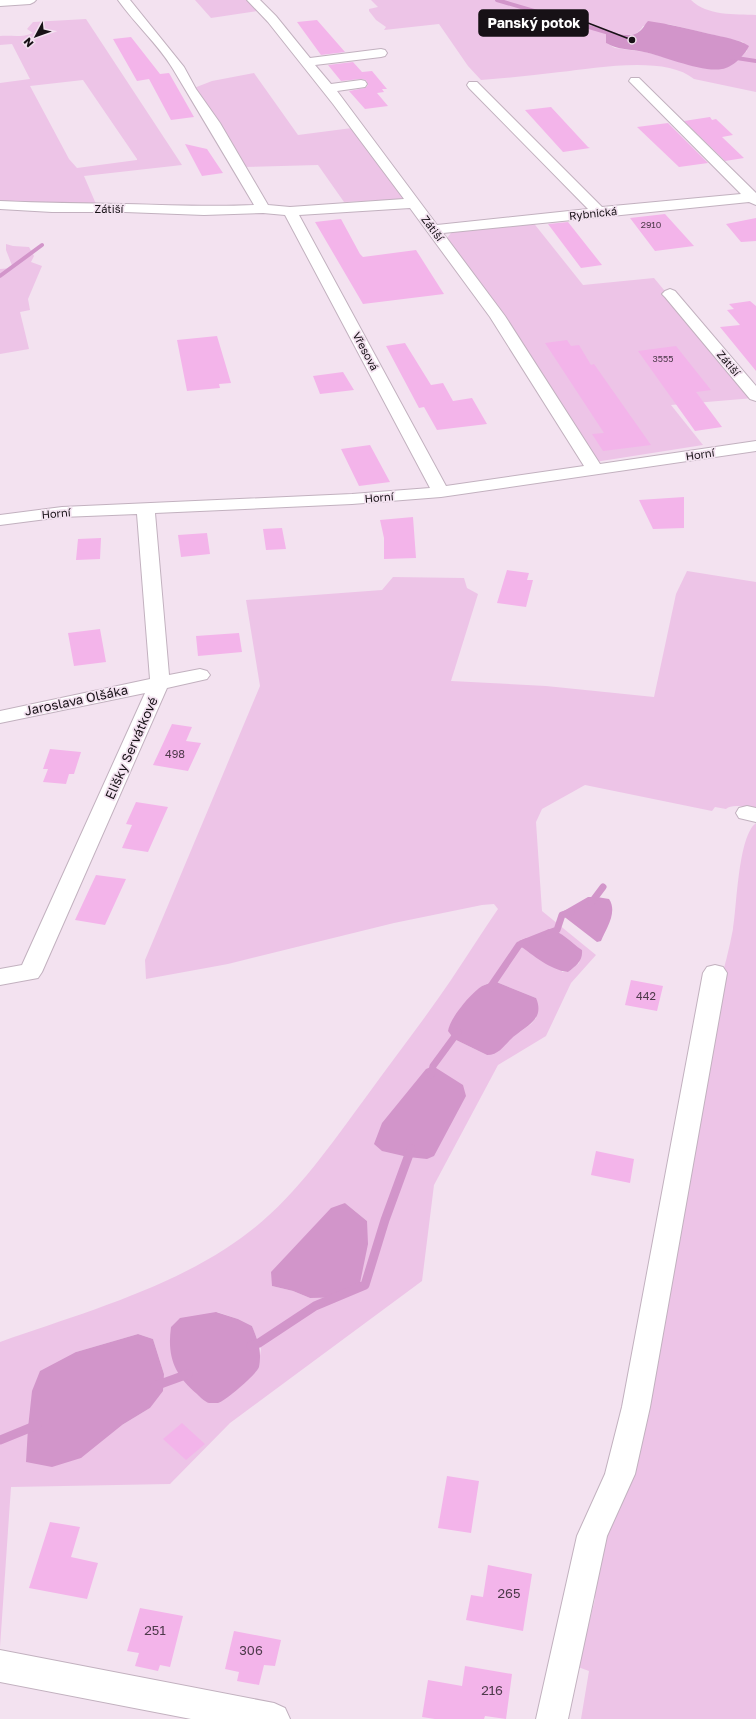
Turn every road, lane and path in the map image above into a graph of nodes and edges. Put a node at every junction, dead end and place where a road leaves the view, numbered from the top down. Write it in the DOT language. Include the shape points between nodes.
graph roads {
  1 [pos="30,0"];
  2 [pos="124,0"];
  3 [pos="253,0"];
  4 [pos="0,2"];
  5 [pos="381,53"];
  6 [pos="307,62"];
  7 [pos="635,81"];
  8 [pos="361,84"];
  9 [pos="473,85"];
  10 [pos="328,88"];
  11 [pos="755,198"];
  12 [pos="414,203"];
  13 [pos="0,205"];
  14 [pos="263,209"];
  15 [pos="290,211"];
  16 [pos="599,212"];
  17 [pos="435,230"];
  18 [pos="670,294"];
  19 [pos="756,396"];
  20 [pos="756,446"];
  21 [pos="595,469"];
  22 [pos="441,492"];
  23 [pos="146,509"];
  24 [pos="0,520"];
  25 [pos="200,675"];
  26 [pos="160,682"];
  27 [pos="0,716"];
  28 [pos="715,973"];
  29 [pos="0,977"];
  30 [pos="0,1666"];
  31 [pos="274,1719"];
  32 [pos="552,1719"];
  1 -- 4 [label="street"];
  2 -- 14 [label="street" via="178,67"];
  3 -- 6 [label="street, Zátiší"];
  5 -- 6 [label="street"];
  6 -- 10 [label="street, Zátiší"];
  7 -- 11 [label="street, Rybnická"];
  8 -- 10 [label="street"];
  9 -- 16 [label="street"];
  10 -- 12 [label="street, Zátiší"];
  11 -- 16 [label="street, Rybnická"];
  12 -- 15 [label="street, Zátiší"];
  12 -- 17 [label="street, Zátiší"];
  13 -- 14 [label="street, Zátiší" via="204,211"];
  14 -- 15 [label="street, Zátiší"];
  15 -- 22 [label="street, Vřesová"];
  16 -- 17 [label="street, Rybnická"];
  17 -- 21 [label="street, Zátiší" via="497,316"];
  18 -- 19 [label="street, Zátiší"];
  20 -- 21 [label="street, Horní"];
  21 -- 22 [label="street, Horní"];
  22 -- 23 [label="street, Horní"];
  23 -- 24 [label="street, Horní" via="62,512"];
  23 -- 26 [label="street, Elišky Servátkové"];
  25 -- 26 [label="street, Jaroslava Olšáka"];
  26 -- 27 [label="street, Jaroslava Olšáka"];
  26 -- 29 [label="street, Elišky Servátkové" via="30,972"];
  28 -- 32 [label="street" via="636,1407 620,1474 592,1536"];
  30 -- 31 [label="street"];
}
